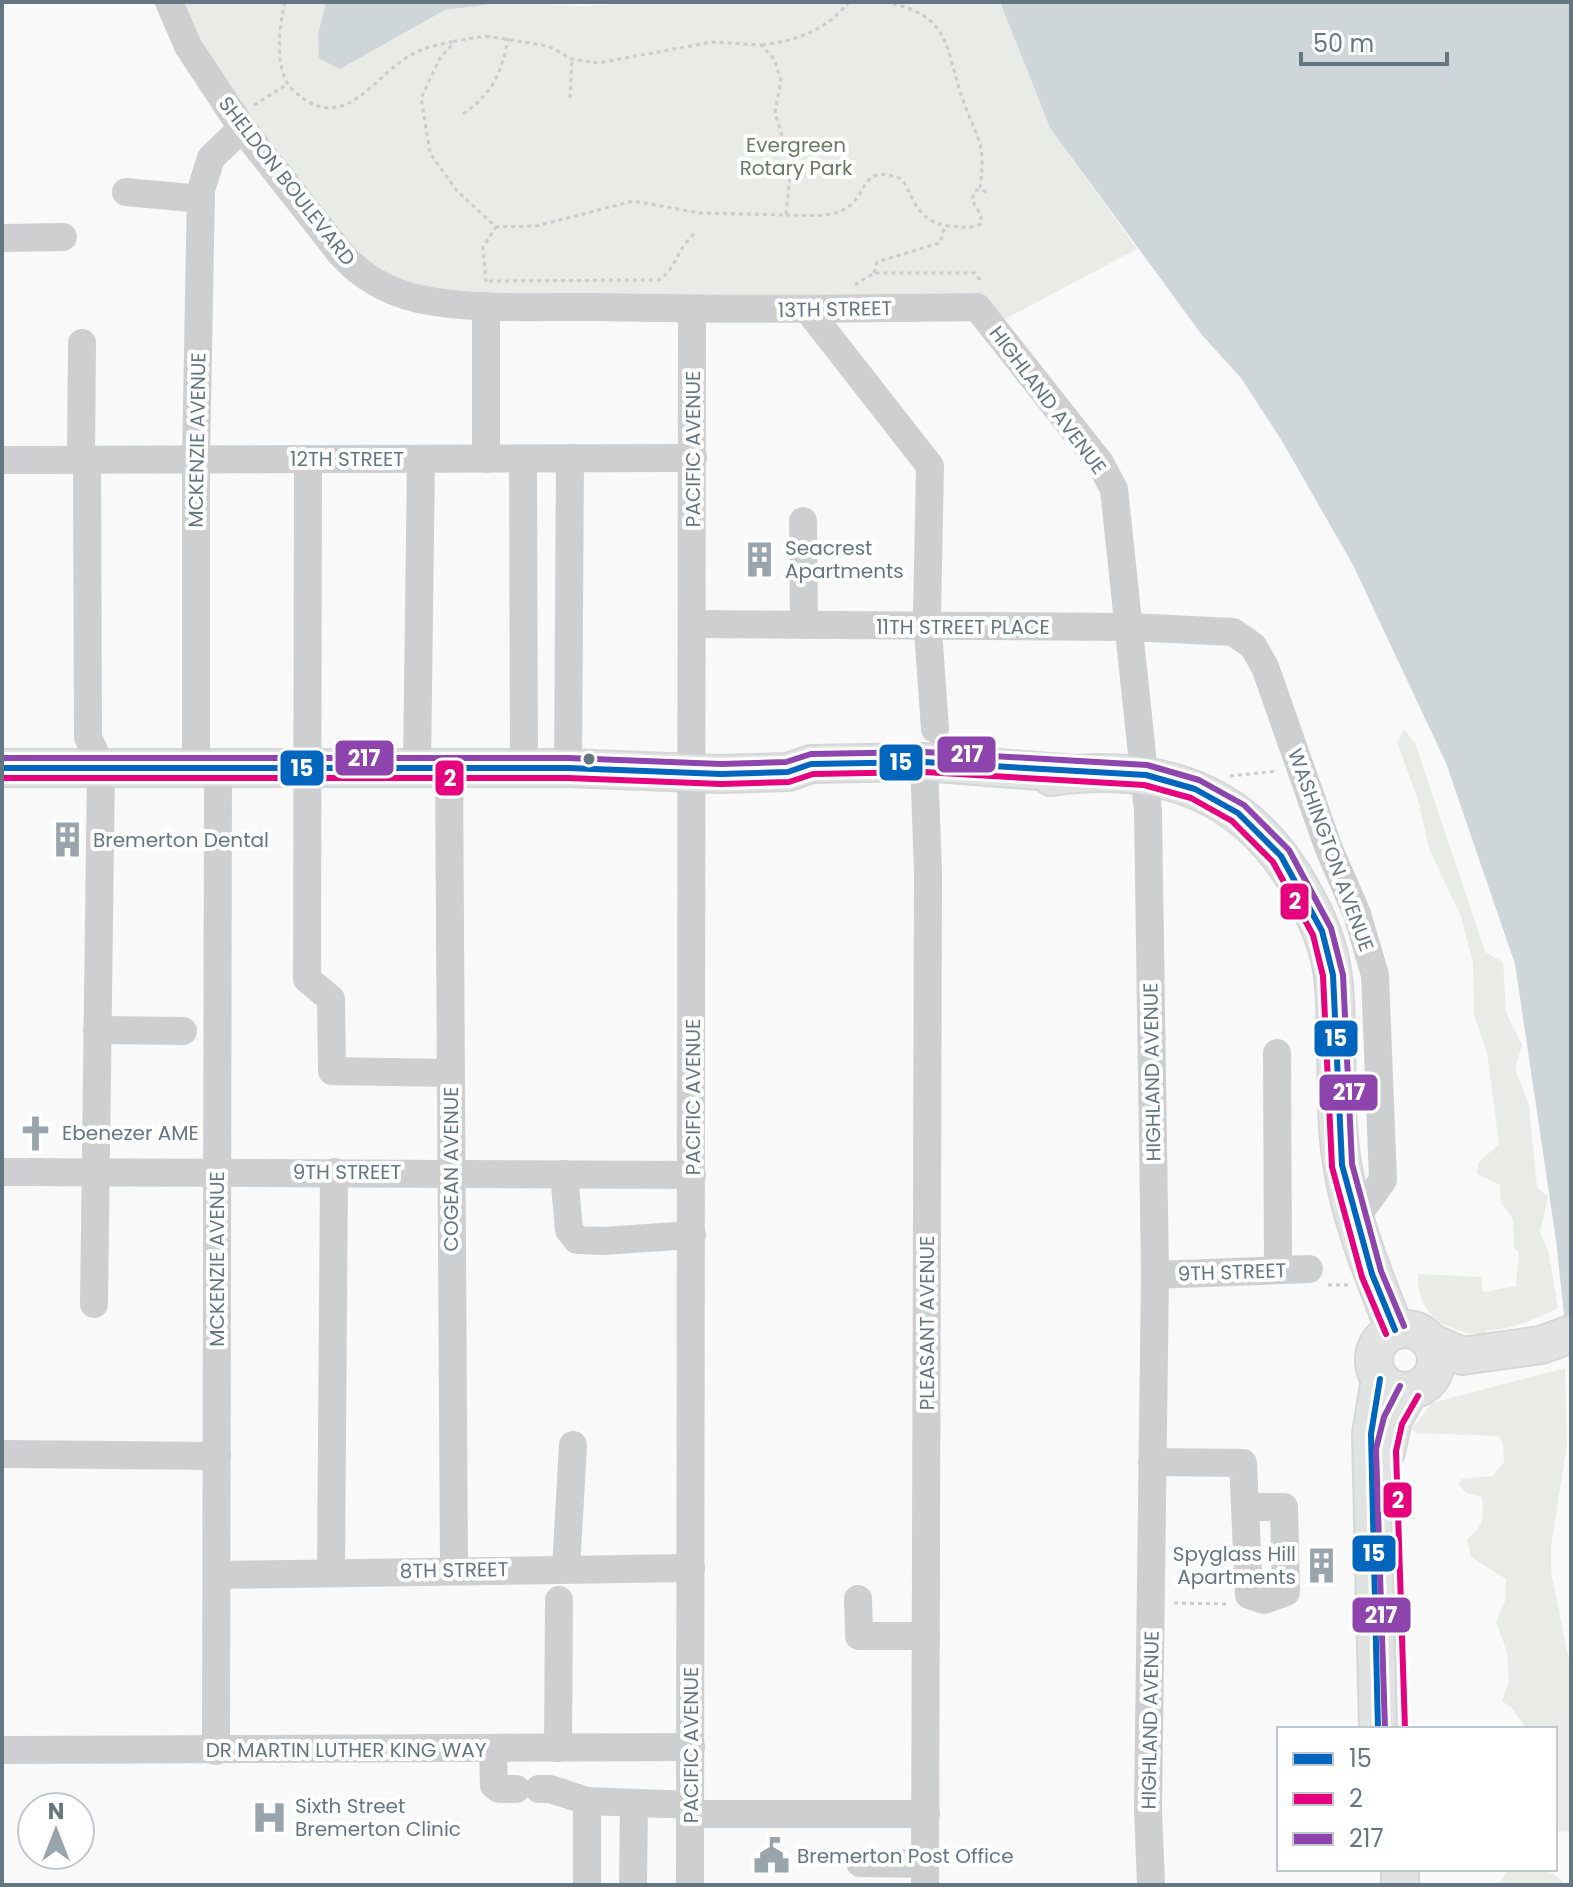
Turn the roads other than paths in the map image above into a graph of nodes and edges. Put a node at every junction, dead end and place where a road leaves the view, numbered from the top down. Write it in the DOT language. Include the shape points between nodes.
graph roads {
  1 [pos="169,2"];
  2 [pos="253,116"];
  3 [pos="126,192"];
  4 [pos="201,199"];
  5 [pos="63,237"];
  6 [pos="2,238"];
  7 [pos="486,293"];
  8 [pos="984,300"];
  9 [pos="692,309"];
  10 [pos="808,310"];
  11 [pos="82,343"];
  12 [pos="570,458"];
  13 [pos="693,458"];
  14 [pos="84,459"];
  15 [pos="196,459"];
  16 [pos="308,459"];
  17 [pos="421,459"];
  18 [pos="486,459"];
  19 [pos="523,459"];
  20 [pos="2,460"];
  21 [pos="803,521"];
  22 [pos="693,624"];
  23 [pos="804,625"];
  24 [pos="928,627"];
  25 [pos="1130,627"];
  26 [pos="1233,632"];
  27 [pos="928,758"];
  28 [pos="101,767"];
  29 [pos="207,767"];
  30 [pos="308,767"];
  31 [pos="433,767"];
  32 [pos="2,768"];
  33 [pos="524,768"];
  34 [pos="568,768"];
  35 [pos="695,774"];
  36 [pos="1146,775"];
  37 [pos="97,1030"];
  38 [pos="183,1031"];
  39 [pos="1277,1053"];
  40 [pos="450,1073"];
  41 [pos="95,1171"];
  42 [pos="217,1171"];
  43 [pos="2,1172"];
  44 [pos="334,1172"];
  45 [pos="452,1172"];
  46 [pos="564,1174"];
  47 [pos="692,1175"];
  48 [pos="1355,1219"];
  49 [pos="692,1235"];
  50 [pos="1278,1270"];
  51 [pos="1155,1275"];
  52 [pos="1316,1277"];
  53 [pos="94,1304"];
  54 [pos="1395,1330"];
  55 [pos="1556,1339"];
  56 [pos="1430,1342"];
  57 [pos="1406,1383"];
  58 [pos="573,1445"];
  59 [pos="2,1454"];
  60 [pos="217,1456"];
  61 [pos="1152,1462"];
  62 [pos="1245,1507"];
  63 [pos="691,1568"];
  64 [pos="566,1569"];
  65 [pos="454,1570"];
  66 [pos="331,1573"];
  67 [pos="217,1575"];
  68 [pos="858,1599"];
  69 [pos="559,1600"];
  70 [pos="926,1636"];
  71 [pos="1378,1727"];
  72 [pos="1395,1727"];
  73 [pos="691,1747"];
  74 [pos="558,1748"];
  75 [pos="493,1749"];
  76 [pos="2,1750"];
  77 [pos="216,1751"];
  78 [pos="587,1801"];
  79 [pos="634,1803"];
  80 [pos="691,1810"];
  81 [pos="926,1814"];
  82 [pos="860,1863"];
  83 [pos="925,1875"];
  84 [pos="587,1885"];
  85 [pos="633,1885"];
  86 [pos="690,1885"];
  87 [pos="1151,1885"];
  1 -- 2 [label="street, SHELDON BOULEVARD" via="188,46"];
  2 -- 4 [label="street, MCKENZIE AVENUE" via="211,158"];
  2 -- 7 [label="street, SHELDON BOULEVARD" via="356,270 416,298"];
  3 -- 4 [label="street"];
  4 -- 15 [label="street, MCKENZIE AVENUE"];
  5 -- 6 [label="street"];
  7 -- 9 [label="street, SHELDON BOULEVARD"];
  7 -- 18 [label="street"];
  8 -- 10 [label="street, 13TH STREET"];
  8 -- 25 [label="street, HIGHLAND AVENUE" via="1114,489"];
  9 -- 10 [label="street, 13TH STREET"];
  9 -- 13 [label="street, PACIFIC AVENUE"];
  10 -- 24 [label="street, PLEASANT AVENUE" via="930,466"];
  11 -- 14 [label="street"];
  12 -- 13 [label="street, 12TH STREET"];
  12 -- 19 [label="street, 12TH STREET"];
  12 -- 34 [label="street"];
  13 -- 22 [label="street, PACIFIC AVENUE"];
  14 -- 15 [label="street, 12TH STREET"];
  14 -- 20 [label="street, 12TH STREET"];
  14 -- 28 [label="street" via="88,737"];
  15 -- 16 [label="street, 12TH STREET"];
  15 -- 29 [label="street, MCKENZIE AVENUE"];
  16 -- 17 [label="street, 12TH STREET"];
  16 -- 30 [label="street"];
  17 -- 18 [label="street, 12TH STREET"];
  17 -- 31 [label="street, COGEAN AVENUE"];
  18 -- 19 [label="street, 12TH STREET"];
  19 -- 33 [label="street"];
  21 -- 23 [label="street"];
  22 -- 23 [label="street, 11TH STREET PLACE"];
  22 -- 35 [label="street, PACIFIC AVENUE"];
  23 -- 24 [label="street, 11TH STREET PLACE"];
  24 -- 25 [label="street, 11TH STREET PLACE"];
  24 -- 27 [label="street, PLEASANT AVENUE"];
  25 -- 26 [label="street, 11TH STREET PLACE"];
  25 -- 36 [label="street, HIGHLAND AVENUE"];
  26 -- 48 [label="street, WASHINGTON AVENUE" via="1253,646 1265,667 1375,975 1383,1180"];
  27 -- 35 [label="main road" via="812,783 788,772"];
  27 -- 36 [label="main road" via="1030,780 1075,774"];
  27 -- 70 [label="street, PLEASANT AVENUE"];
  28 -- 29 [label="main road"];
  28 -- 32 [label="main road"];
  28 -- 37 [label="street"];
  29 -- 30 [label="main road"];
  29 -- 42 [label="street, MCKENZIE AVENUE"];
  30 -- 31 [label="main road"];
  30 -- 40 [label="street" via="307,979 331,999 332,1071"];
  31 -- 33 [label="main road"];
  31 -- 40 [label="street, COGEAN AVENUE"];
  33 -- 34 [label="main road"];
  34 -- 35 [label="main road"];
  35 -- 47 [label="street, PACIFIC AVENUE"];
  36 -- 48 [label="main road" via="1195,789 1238,813 1281,856 1310,905 1333,975 1338,1132"];
  36 -- 51 [label="street, HIGHLAND AVENUE"];
  37 -- 38 [label="street"];
  37 -- 41 [label="street"];
  39 -- 50 [label="street"];
  40 -- 45 [label="street, COGEAN AVENUE"];
  41 -- 42 [label="street, 9TH STREET"];
  41 -- 43 [label="street, 9TH STREET"];
  41 -- 53 [label="street"];
  42 -- 44 [label="street, 9TH STREET"];
  42 -- 60 [label="street, MCKENZIE AVENUE"];
  44 -- 45 [label="street, 9TH STREET"];
  44 -- 66 [label="street"];
  45 -- 46 [label="street, 9TH STREET"];
  45 -- 65 [label="street, COGEAN AVENUE"];
  46 -- 47 [label="street, 9TH STREET"];
  46 -- 49 [label="street" via="569,1230 577,1240"];
  47 -- 49 [label="street, PACIFIC AVENUE"];
  48 -- 54 [label="main road"];
  49 -- 63 [label="street, PACIFIC AVENUE"];
  50 -- 51 [label="street, 9TH STREET"];
  50 -- 52 [label="street, 9TH STREET"];
  51 -- 61 [label="street, HIGHLAND AVENUE"];
  54 -- 56 [label="main road" via="1419,1332"];
  54 -- 57 [label="main road" via="1379,1342 1373,1357"];
  55 -- 56 [label="main road" via="1462,1356"];
  55 -- 57 [label="main road" via="1491,1370"];
  56 -- 57 [label="main road" via="1436,1361"];
  57 -- 71 [label="main road" via="1371,1434"];
  57 -- 72 [label="main road" via="1386,1450"];
  58 -- 64 [label="street"];
  59 -- 60 [label="street"];
  60 -- 67 [label="street, MCKENZIE AVENUE"];
  61 -- 62 [label="street" via="1243,1463"];
  61 -- 87 [label="street, HIGHLAND AVENUE"];
  62 -- 62 [label="street" via="1249,1595 1264,1600 1286,1592 1284,1507"];
  63 -- 64 [label="street, 8TH STREET"];
  63 -- 73 [label="street, PACIFIC AVENUE"];
  64 -- 65 [label="street, 8TH STREET"];
  65 -- 66 [label="street, 8TH STREET"];
  66 -- 67 [label="street, 8TH STREET"];
  67 -- 77 [label="street, MCKENZIE AVENUE"];
  68 -- 70 [label="street" via="859,1636"];
  69 -- 74 [label="street"];
  70 -- 81 [label="street, PLEASANT AVENUE"];
  73 -- 74 [label="street, DR MARTIN LUTHER KING WAY"];
  73 -- 80 [label="street, PACIFIC AVENUE"];
  74 -- 75 [label="street, DR MARTIN LUTHER KING WAY"];
  75 -- 77 [label="street, DR MARTIN LUTHER KING WAY"];
  75 -- 78 [label="street" via="494,1785 499,1789"];
  76 -- 77 [label="street, DR MARTIN LUTHER KING WAY"];
  78 -- 79 [label="street"];
  78 -- 84 [label="street"];
  79 -- 80 [label="street"];
  79 -- 85 [label="street"];
  80 -- 81 [label="street"];
  80 -- 86 [label="street, PACIFIC AVENUE"];
  81 -- 83 [label="street, PLEASANT AVENUE"];
  82 -- 83 [label="street"];
}
